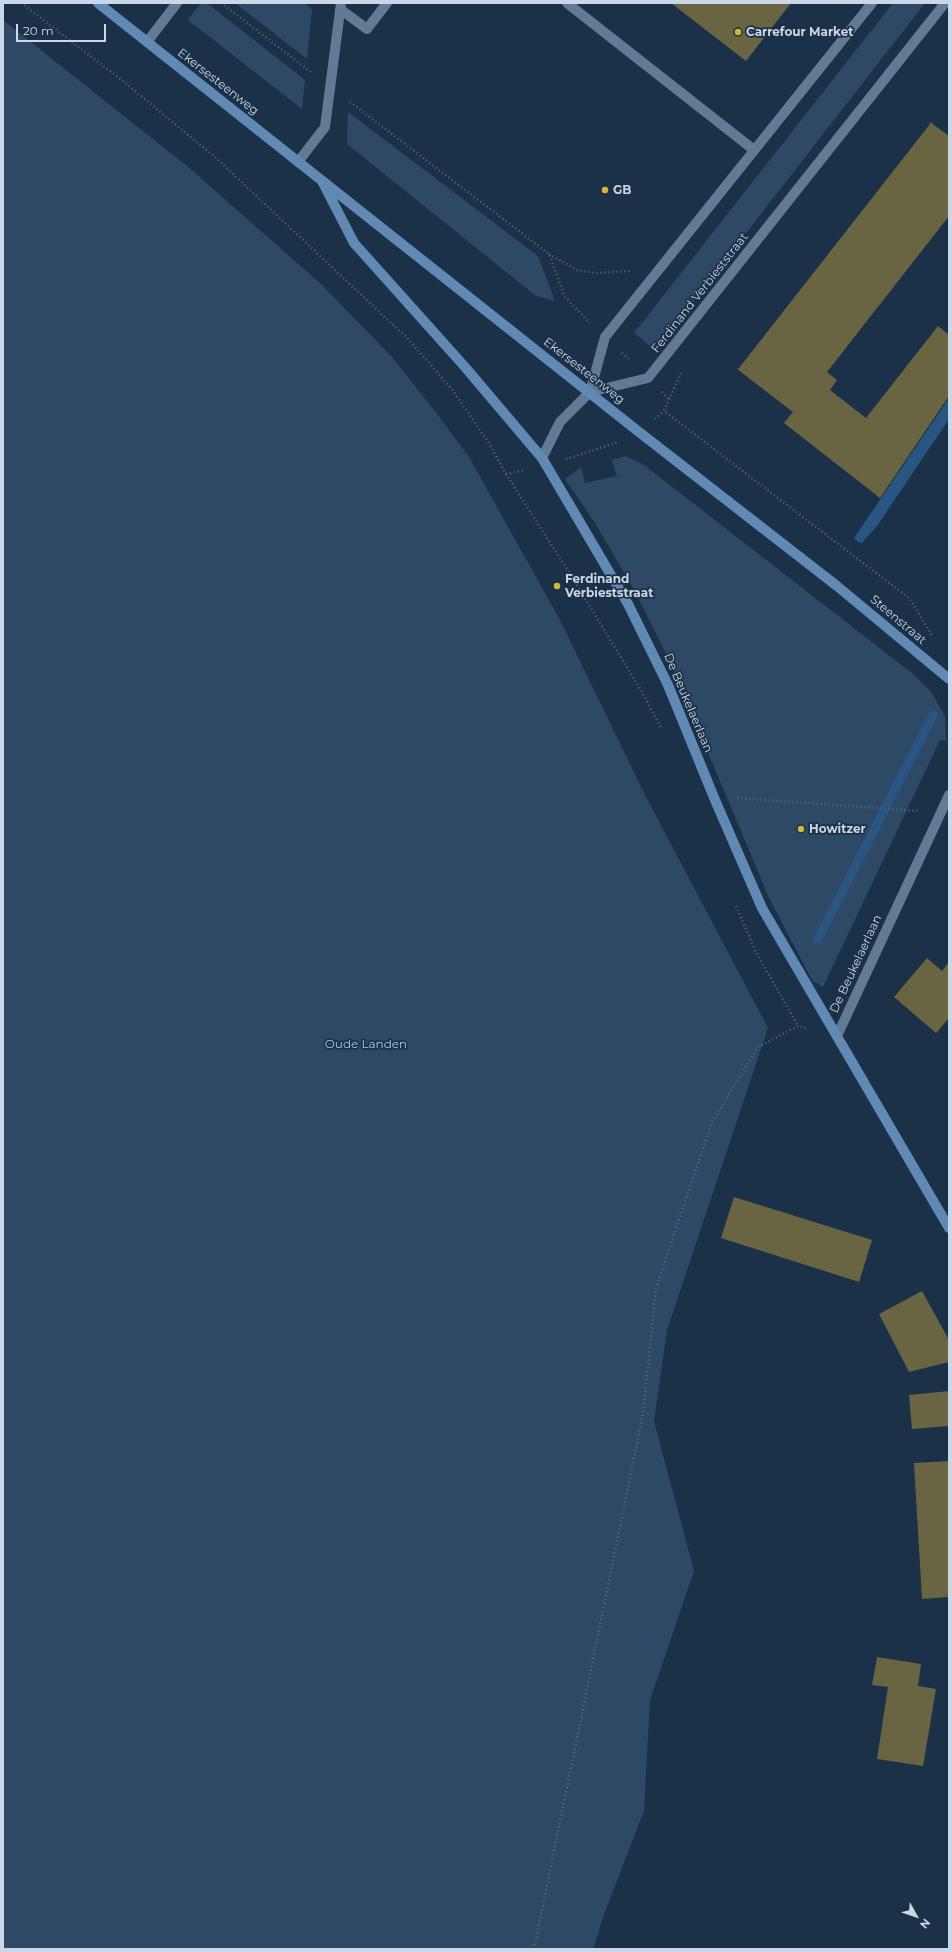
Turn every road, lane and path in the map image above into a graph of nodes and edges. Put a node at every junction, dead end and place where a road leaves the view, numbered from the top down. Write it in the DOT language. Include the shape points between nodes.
graph roads {
  1 [pos="21,3"];
  2 [pos="98,3"];
  3 [pos="177,3"];
  4 [pos="221,3"];
  5 [pos="388,3"];
  6 [pos="567,3"];
  7 [pos="872,3"];
  8 [pos="945,3"];
  9 [pos="340,6"];
  10 [pos="147,42"];
  11 [pos="330,88"];
  12 [pos="754,150"];
  13 [pos="298,162"];
  14 [pos="322,182"];
  15 [pos="549,254"];
  16 [pos="636,270"];
  17 [pos="605,337"];
  18 [pos="684,366"];
  19 [pos="590,392"];
  20 [pos="664,412"];
  21 [pos="639,432"];
  22 [pos="544,462"];
  23 [pos="506,474"];
  24 [pos="830,580"];
  25 [pos="935,640"];
  26 [pos="949,679"];
  27 [pos="663,732"];
  28 [pos="949,794"];
  29 [pos="715,800"];
  30 [pos="903,809"];
  31 [pos="734,901"];
  32 [pos="838,1036"];
  33 [pos="949,1228"];
  34 [pos="534,1949"];
  1 -- 23 [label="path" via="123,81 216,158 406,337 453,391 487,440"];
  2 -- 10 [label="main road, Ekersesteenweg"];
  3 -- 10 [label="street"];
  4 -- 11 [label="path"];
  5 -- 9 [label="street" via="367,28"];
  6 -- 12 [label="street"];
  7 -- 12 [label="street"];
  8 -- 19 [label="street, Ferdinand Verbieststraat" via="648,378"];
  9 -- 11 [label="street"];
  10 -- 13 [label="main road, Ekersesteenweg"];
  11 -- 13 [label="street" via="325,127"];
  11 -- 15 [label="path"];
  12 -- 17 [label="street"];
  13 -- 14 [label="main road, Ekersesteenweg"];
  14 -- 19 [label="main road, Ekersesteenweg"];
  14 -- 22 [label="main road, Ekersesteenweg" via="354,243 465,367"];
  15 -- 16 [label="path" via="577,270 596,273"];
  15 -- 17 [label="path" via="565,297"];
  17 -- 19 [label="street"];
  18 -- 20 [label="path"];
  19 -- 21 [label="main road, Ekersesteenweg"];
  19 -- 22 [label="street" via="560,422"];
  20 -- 21 [label="path"];
  20 -- 25 [label="path" via="909,598"];
  21 -- 22 [label="path" via="619,442"];
  21 -- 24 [label="main road, Ekersesteenweg"];
  22 -- 23 [label="path"];
  22 -- 29 [label="main road, De Beukelaerlaan" via="628,604 668,685"];
  23 -- 27 [label="path" via="642,692"];
  24 -- 26 [label="main road, Steenstraat"];
  28 -- 32 [label="street, De Beukelaerlaan"];
  29 -- 30 [label="path" via="733,797"];
  29 -- 32 [label="main road, De Beukelaerlaan" via="762,908"];
  31 -- 34 [label="path" via="756,952 798,1026 758,1047 712,1122 656,1288 642,1414"];
  32 -- 33 [label="main road, De Beukelaerlaan"];
}
